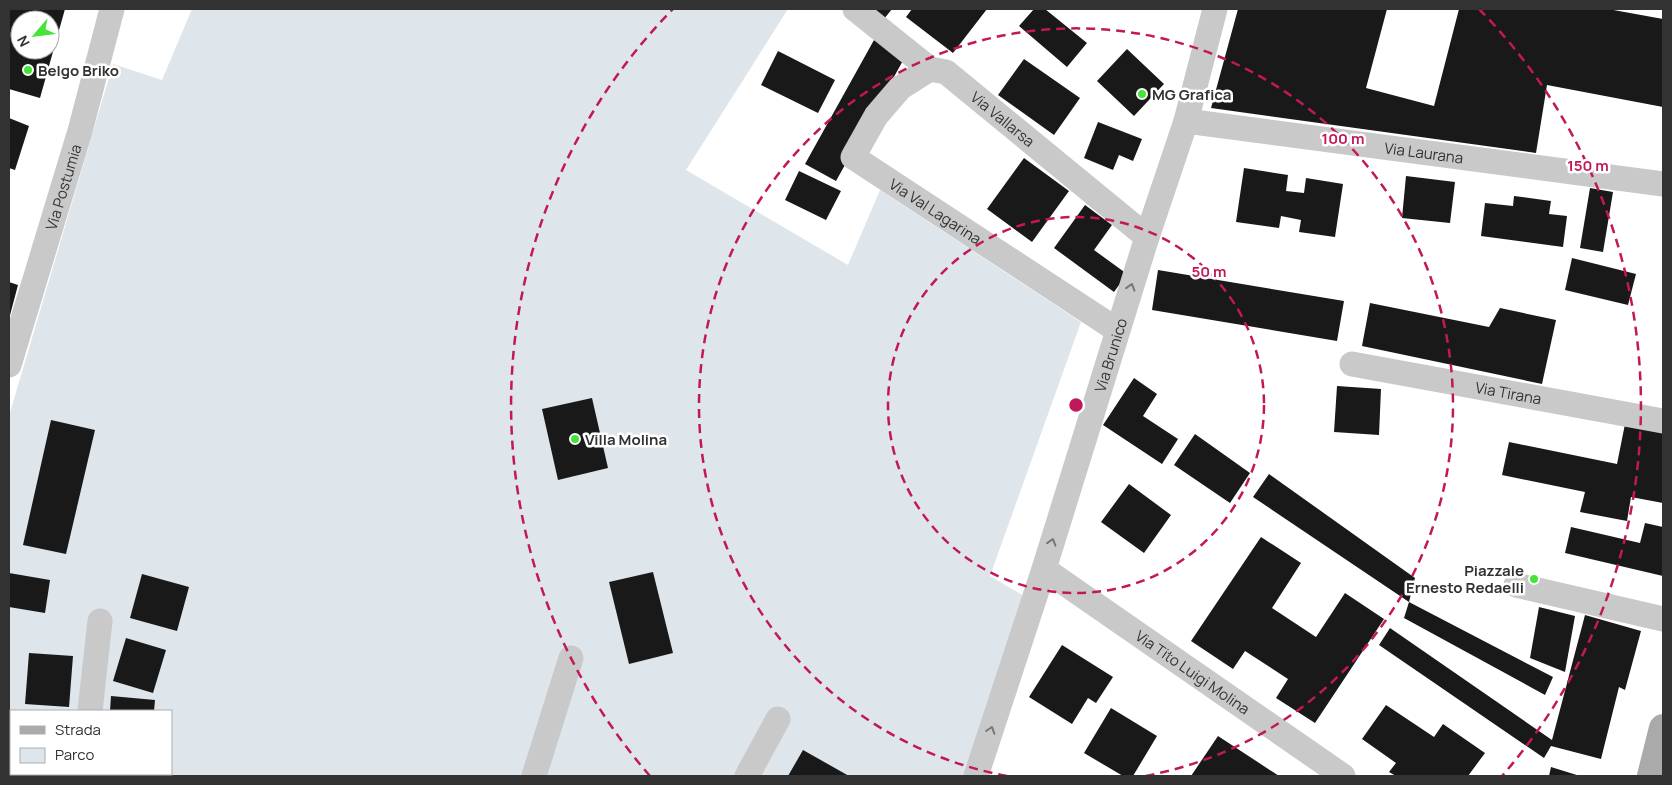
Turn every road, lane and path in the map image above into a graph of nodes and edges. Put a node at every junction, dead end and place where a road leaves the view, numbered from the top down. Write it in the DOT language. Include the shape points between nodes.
graph roads {
  1 [pos="112,9"];
  2 [pos="855,9"];
  3 [pos="1209,12"];
  4 [pos="930,69"];
  5 [pos="1186,120"];
  6 [pos="1663,184"];
  7 [pos="1147,237"];
  8 [pos="1118,330"];
  9 [pos="1352,364"];
  10 [pos="9,365"];
  11 [pos="1663,421"];
  12 [pos="1044,569"];
  13 [pos="1516,585"];
  14 [pos="1663,619"];
  15 [pos="100,621"];
  16 [pos="571,658"];
  17 [pos="90,710"];
  18 [pos="778,719"];
  19 [pos="1663,728"];
  20 [pos="534,776"];
  21 [pos="747,776"];
  22 [pos="976,776"];
  23 [pos="1343,776"];
  24 [pos="1651,776"];
  1 -- 10 [label="street, Via Postumia" via="80,131"];
  2 -- 4 [label="street, Via Vallarsa"];
  3 -- 5 [label="street, Via Brunico"];
  4 -- 7 [label="street, Via Vallarsa" via="946,72"];
  4 -- 8 [label="street, Via Val Lagarina" via="900,88 876,116 853,157"];
  5 -- 6 [label="street, Via Laurana"];
  5 -- 7 [label="street, Via Brunico"];
  8 -- 7 [label="street, Via Brunico, one-way"];
  12 -- 8 [label="street, Via Brunico, one-way"];
  9 -- 11 [label="street, Via Tirana"];
  22 -- 12 [label="street, Via Brunico, one-way"];
  12 -- 23 [label="street, Via Tito Luigi Molina"];
  13 -- 14 [label="street"];
  15 -- 17 [label="street"];
  16 -- 20 [label="street"];
  18 -- 21 [label="street"];
  19 -- 24 [label="main road"];
}
